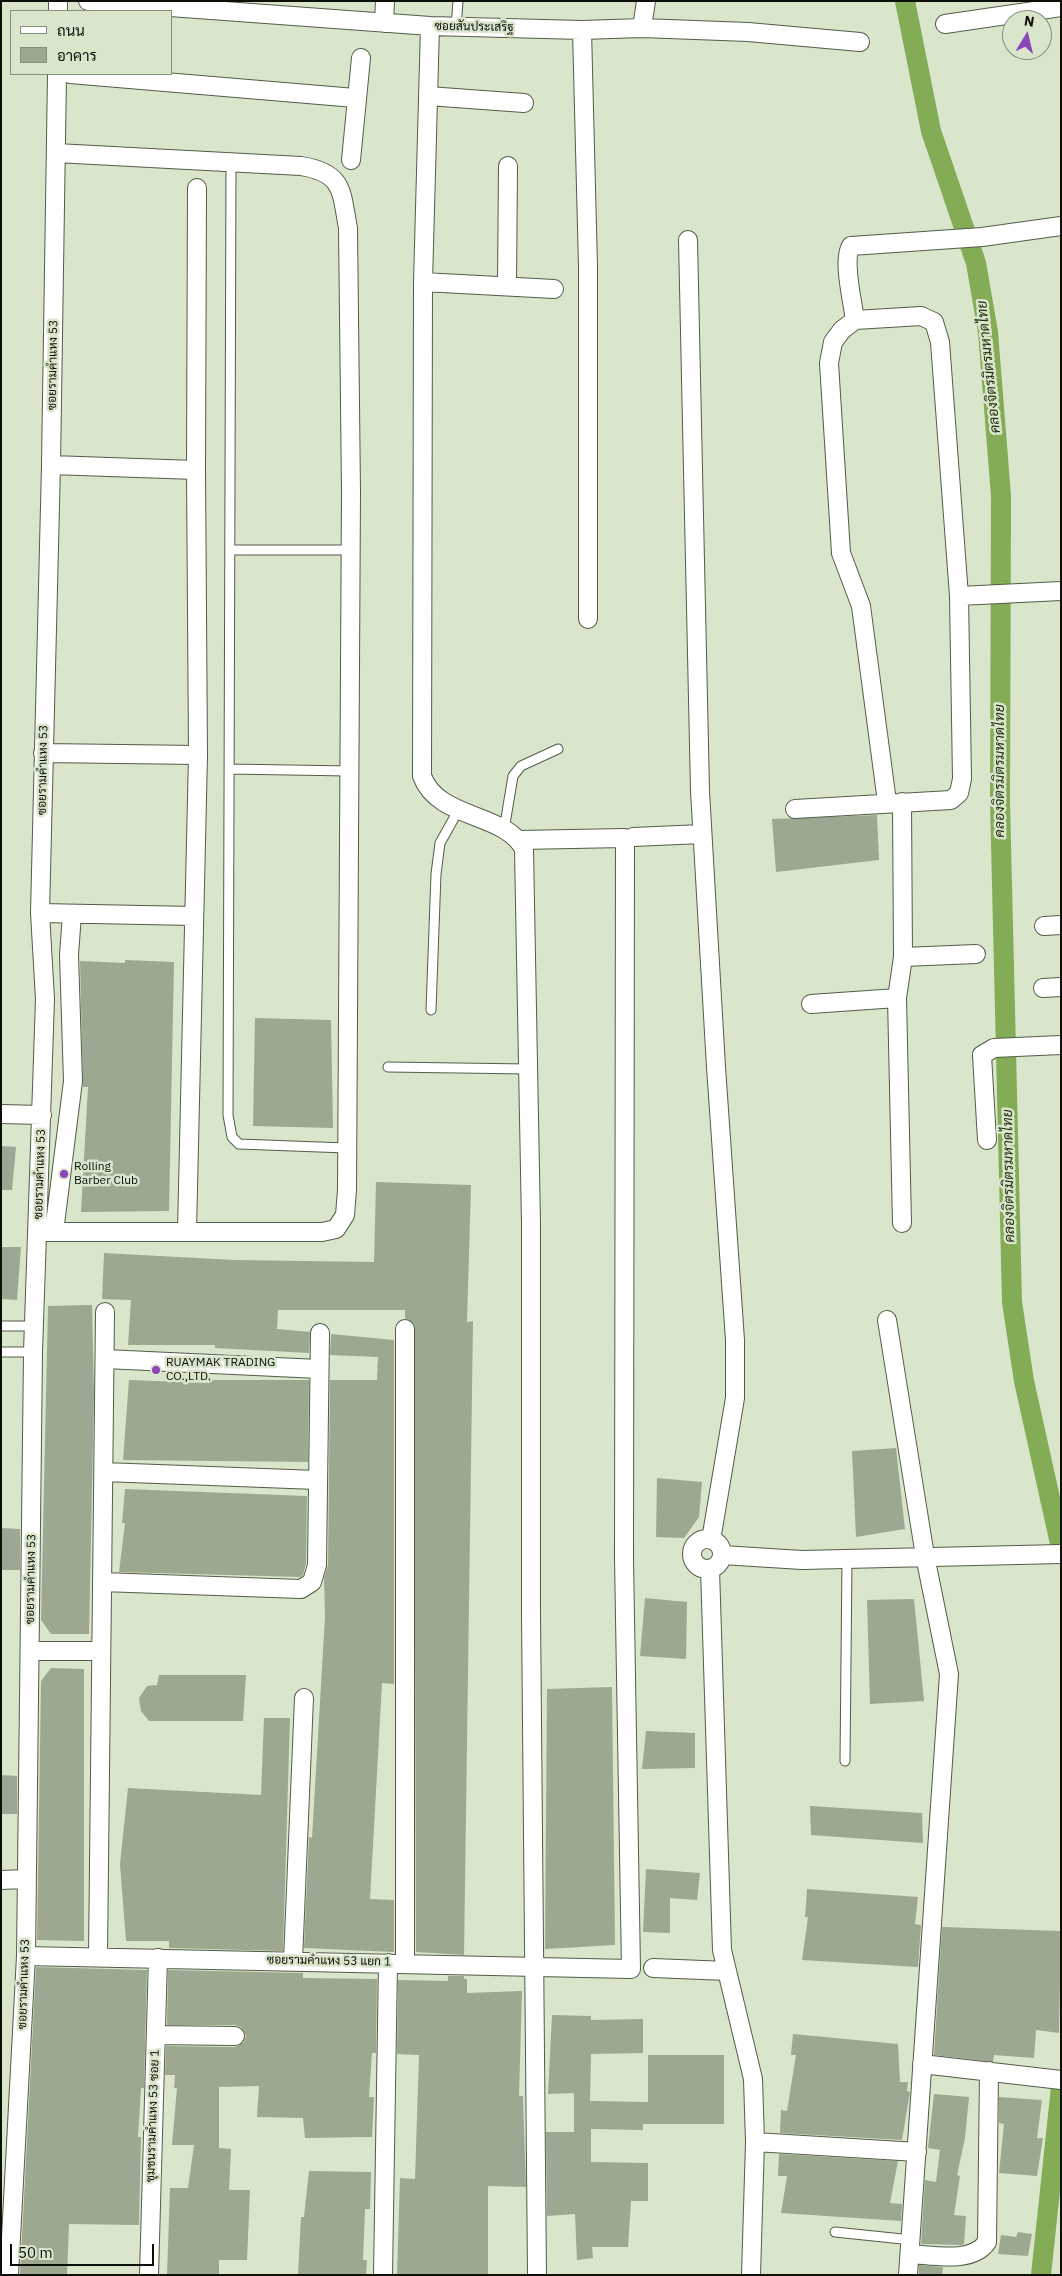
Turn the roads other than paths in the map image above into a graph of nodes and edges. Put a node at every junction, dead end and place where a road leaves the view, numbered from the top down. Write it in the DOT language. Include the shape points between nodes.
graph roads {
  1 [pos="88,1"];
  2 [pos="385,1"];
  3 [pos="458,1"];
  4 [pos="646,1"];
  5 [pos="1061,6"];
  6 [pos="384,23"];
  7 [pos="946,24"];
  8 [pos="430,26"];
  9 [pos="456,28"];
  10 [pos="642,28"];
  11 [pos="582,30"];
  12 [pos="860,42"];
  13 [pos="361,58"];
  14 [pos="57,75"];
  15 [pos="82,75"];
  16 [pos="428,96"];
  17 [pos="355,98"];
  18 [pos="524,103"];
  19 [pos="56,153"];
  20 [pos="351,160"];
  21 [pos="231,162"];
  22 [pos="508,166"];
  23 [pos="198,188"];
  24 [pos="1061,226"];
  25 [pos="688,240"];
  26 [pos="423,282"];
  27 [pos="507,286"];
  28 [pos="554,289"];
  29 [pos="855,320"];
  30 [pos="51,465"];
  31 [pos="196,470"];
  32 [pos="230,550"];
  33 [pos="351,550"];
  34 [pos="1061,591"];
  35 [pos="959,596"];
  36 [pos="588,619"];
  37 [pos="558,749"];
  38 [pos="43,753"];
  39 [pos="198,755"];
  40 [pos="229,769"];
  41 [pos="349,770"];
  42 [pos="894,802"];
  43 [pos="795,809"];
  44 [pos="458,811"];
  45 [pos="504,830"];
  46 [pos="702,834"];
  47 [pos="633,837"];
  48 [pos="519,840"];
  49 [pos="40,913"];
  50 [pos="72,914"];
  51 [pos="194,916"];
  52 [pos="976,954"];
  53 [pos="903,958"];
  54 [pos="1061,987"];
  55 [pos="1043,988"];
  56 [pos="896,998"];
  57 [pos="811,1004"];
  58 [pos="431,1010"];
  59 [pos="1061,1045"];
  60 [pos="388,1068"];
  61 [pos="528,1069"];
  62 [pos="1,1114"];
  63 [pos="42,1115"];
  64 [pos="987,1140"];
  65 [pos="346,1148"];
  66 [pos="902,1223"];
  67 [pos="187,1231"];
  68 [pos="46,1232"];
  69 [pos="105,1312"];
  70 [pos="887,1320"];
  71 [pos="1,1326"];
  72 [pos="34,1326"];
  73 [pos="405,1329"];
  74 [pos="320,1333"];
  75 [pos="1,1352"];
  76 [pos="33,1352"];
  77 [pos="105,1359"];
  78 [pos="319,1369"];
  79 [pos="104,1472"];
  80 [pos="317,1480"];
  81 [pos="711,1540"];
  82 [pos="1057,1554"];
  83 [pos="722,1555"];
  84 [pos="925,1556"];
  85 [pos="847,1560"];
  86 [pos="710,1569"];
  87 [pos="102,1582"];
  88 [pos="30,1651"];
  89 [pos="101,1651"];
  90 [pos="304,1698"];
  91 [pos="845,1761"];
  92 [pos="26,1879"];
  93 [pos="1,1880"];
  94 [pos="26,1956"];
  95 [pos="98,1956"];
  96 [pos="158,1958"];
  97 [pos="293,1961"];
  98 [pos="396,1963"];
  99 [pos="536,1966"];
  100 [pos="653,1968"];
  101 [pos="727,1971"];
  102 [pos="156,2035"];
  103 [pos="236,2036"];
  104 [pos="922,2064"];
  105 [pos="989,2071"];
  106 [pos="1059,2079"];
  107 [pos="755,2142"];
  108 [pos="917,2152"];
  109 [pos="835,2232"];
  110 [pos="911,2247"];
  111 [pos="9,2275"];
  112 [pos="149,2275"];
  113 [pos="383,2275"];
  114 [pos="537,2275"];
  115 [pos="751,2275"];
  116 [pos="908,2275"];
  1 -- 6 [label="street, ซอยสันประเสริฐ"];
  2 -- 6 [label="street"];
  3 -- 9 [label="lane"];
  4 -- 10 [label="street"];
  5 -- 7 [label="street"];
  6 -- 8 [label="street, ซอยสันประเสริฐ"];
  8 -- 9 [label="street, ซอยสันประเสริฐ"];
  8 -- 16 [label="street"];
  9 -- 11 [label="street, ซอยสันประเสริฐ"];
  10 -- 11 [label="street, ซอยสันประเสริฐ"];
  10 -- 12 [label="street, ซอยสันประเสริฐ" via="748,32"];
  11 -- 36 [label="street" via="588,268"];
  13 -- 17 [label="street"];
  14 -- 19 [label="street, ซอยรามคำแหง 53"];
  15 -- 17 [label="street"];
  16 -- 18 [label="street"];
  16 -- 26 [label="street"];
  17 -- 20 [label="street"];
  19 -- 21 [label="street"];
  19 -- 30 [label="street, ซอยรามคำแหง 53"];
  21 -- 32 [label="lane"];
  21 -- 33 [label="street" via="313,168 328,173 340,185 348,228"];
  22 -- 27 [label="street"];
  23 -- 31 [label="street"];
  24 -- 29 [label="street" via="982,237 851,246 848,262"];
  25 -- 46 [label="street"];
  26 -- 27 [label="street"];
  26 -- 44 [label="street" via="422,776 426,789"];
  27 -- 28 [label="street"];
  29 -- 35 [label="street" via="921,316 934,322 940,342"];
  29 -- 42 [label="street" via="833,342 829,363 841,553 860,606"];
  30 -- 31 [label="street"];
  30 -- 38 [label="street, ซอยรามคำแหง 53"];
  31 -- 39 [label="street"];
  32 -- 33 [label="lane"];
  32 -- 40 [label="lane"];
  33 -- 41 [label="street"];
  34 -- 35 [label="street"];
  35 -- 42 [label="street" via="962,778 959,793 951,800"];
  37 -- 45 [label="lane" via="521,766 512,776"];
  38 -- 39 [label="street"];
  38 -- 49 [label="street, ซอยรามคำแหง 53"];
  39 -- 51 [label="street"];
  40 -- 41 [label="lane"];
  40 -- 65 [label="lane" via="228,1115 232,1138 239,1144 253,1146"];
  41 -- 65 [label="street"];
  42 -- 43 [label="street"];
  42 -- 53 [label="street"];
  44 -- 45 [label="street"];
  44 -- 58 [label="lane" via="440,843"];
  45 -- 48 [label="street"];
  46 -- 47 [label="street"];
  46 -- 81 [label="street" via="735,1340 735,1398"];
  48 -- 61 [label="street" via="524,849"];
  48 -- 99 [label="street, ซอยรามคำแหง 53 แยก 1" via="625,838 624,1559 631,1969"];
  49 -- 50 [label="street"];
  49 -- 63 [label="street, ซอยรามคำแหง 53" via="45,999"];
  50 -- 51 [label="street"];
  50 -- 68 [label="street" via="69,955 73,1081"];
  51 -- 67 [label="street"];
  52 -- 53 [label="street"];
  53 -- 56 [label="street"];
  54 -- 55 [label="street"];
  56 -- 57 [label="street"];
  56 -- 66 [label="street"];
  59 -- 64 [label="street" via="994,1048 982,1055"];
  60 -- 61 [label="lane"];
  61 -- 99 [label="street"];
  62 -- 63 [label="street"];
  63 -- 68 [label="street, ซอยรามคำแหง 53"];
  65 -- 67 [label="street" via="346,1215 336,1229 322,1232"];
  67 -- 68 [label="street"];
  68 -- 72 [label="street, ซอยรามคำแหง 53"];
  69 -- 77 [label="street"];
  70 -- 84 [label="street"];
  71 -- 72 [label="lane"];
  72 -- 76 [label="street, ซอยรามคำแหง 53"];
  73 -- 98 [label="street"];
  74 -- 78 [label="street"];
  75 -- 76 [label="lane"];
  76 -- 88 [label="street, ซอยรามคำแหง 53"];
  77 -- 78 [label="street"];
  77 -- 79 [label="street"];
  78 -- 80 [label="street"];
  79 -- 80 [label="street"];
  79 -- 87 [label="street"];
  80 -- 87 [label="street" via="317,1565 312,1582 301,1589"];
  81 -- 83 [label="street" via="721,1548"];
  81 -- 86 [label="street" via="698,1542 692,1554 697,1566"];
  82 -- 84 [label="street"];
  83 -- 85 [label="street"];
  83 -- 86 [label="street" via="716,1566"];
  84 -- 85 [label="street"];
  84 -- 104 [label="street" via="949,1674"];
  85 -- 91 [label="lane"];
  86 -- 101 [label="street" via="722,1950"];
  87 -- 89 [label="street"];
  88 -- 89 [label="street"];
  88 -- 92 [label="street, ซอยรามคำแหง 53"];
  89 -- 95 [label="street"];
  90 -- 97 [label="street"];
  92 -- 93 [label="street"];
  92 -- 94 [label="street, ซอยรามคำแหง 53"];
  94 -- 95 [label="street, ซอยรามคำแหง 53 แยก 1"];
  94 -- 111 [label="street, ซอยรามคำแหง 53"];
  95 -- 96 [label="street, ซอยรามคำแหง 53 แยก 1"];
  96 -- 97 [label="street, ซอยรามคำแหง 53 แยก 1"];
  96 -- 102 [label="street, ชุมชนรามคำแหง 53 ซอย 1"];
  97 -- 98 [label="street, ซอยรามคำแหง 53 แยก 1"];
  98 -- 99 [label="street, ซอยรามคำแหง 53 แยก 1"];
  98 -- 113 [label="street"];
  99 -- 114 [label="street"];
  100 -- 101 [label="street"];
  101 -- 107 [label="street" via="753,2079"];
  102 -- 103 [label="street"];
  102 -- 112 [label="street, ชุมชนรามคำแหง 53 ซอย 1"];
  104 -- 105 [label="street"];
  104 -- 108 [label="street"];
  105 -- 106 [label="street"];
  105 -- 110 [label="street" via="987,2242 977,2252 954,2256"];
  107 -- 108 [label="street"];
  107 -- 115 [label="street"];
  108 -- 110 [label="street"];
  109 -- 110 [label="lane"];
  110 -- 116 [label="street"];
}
